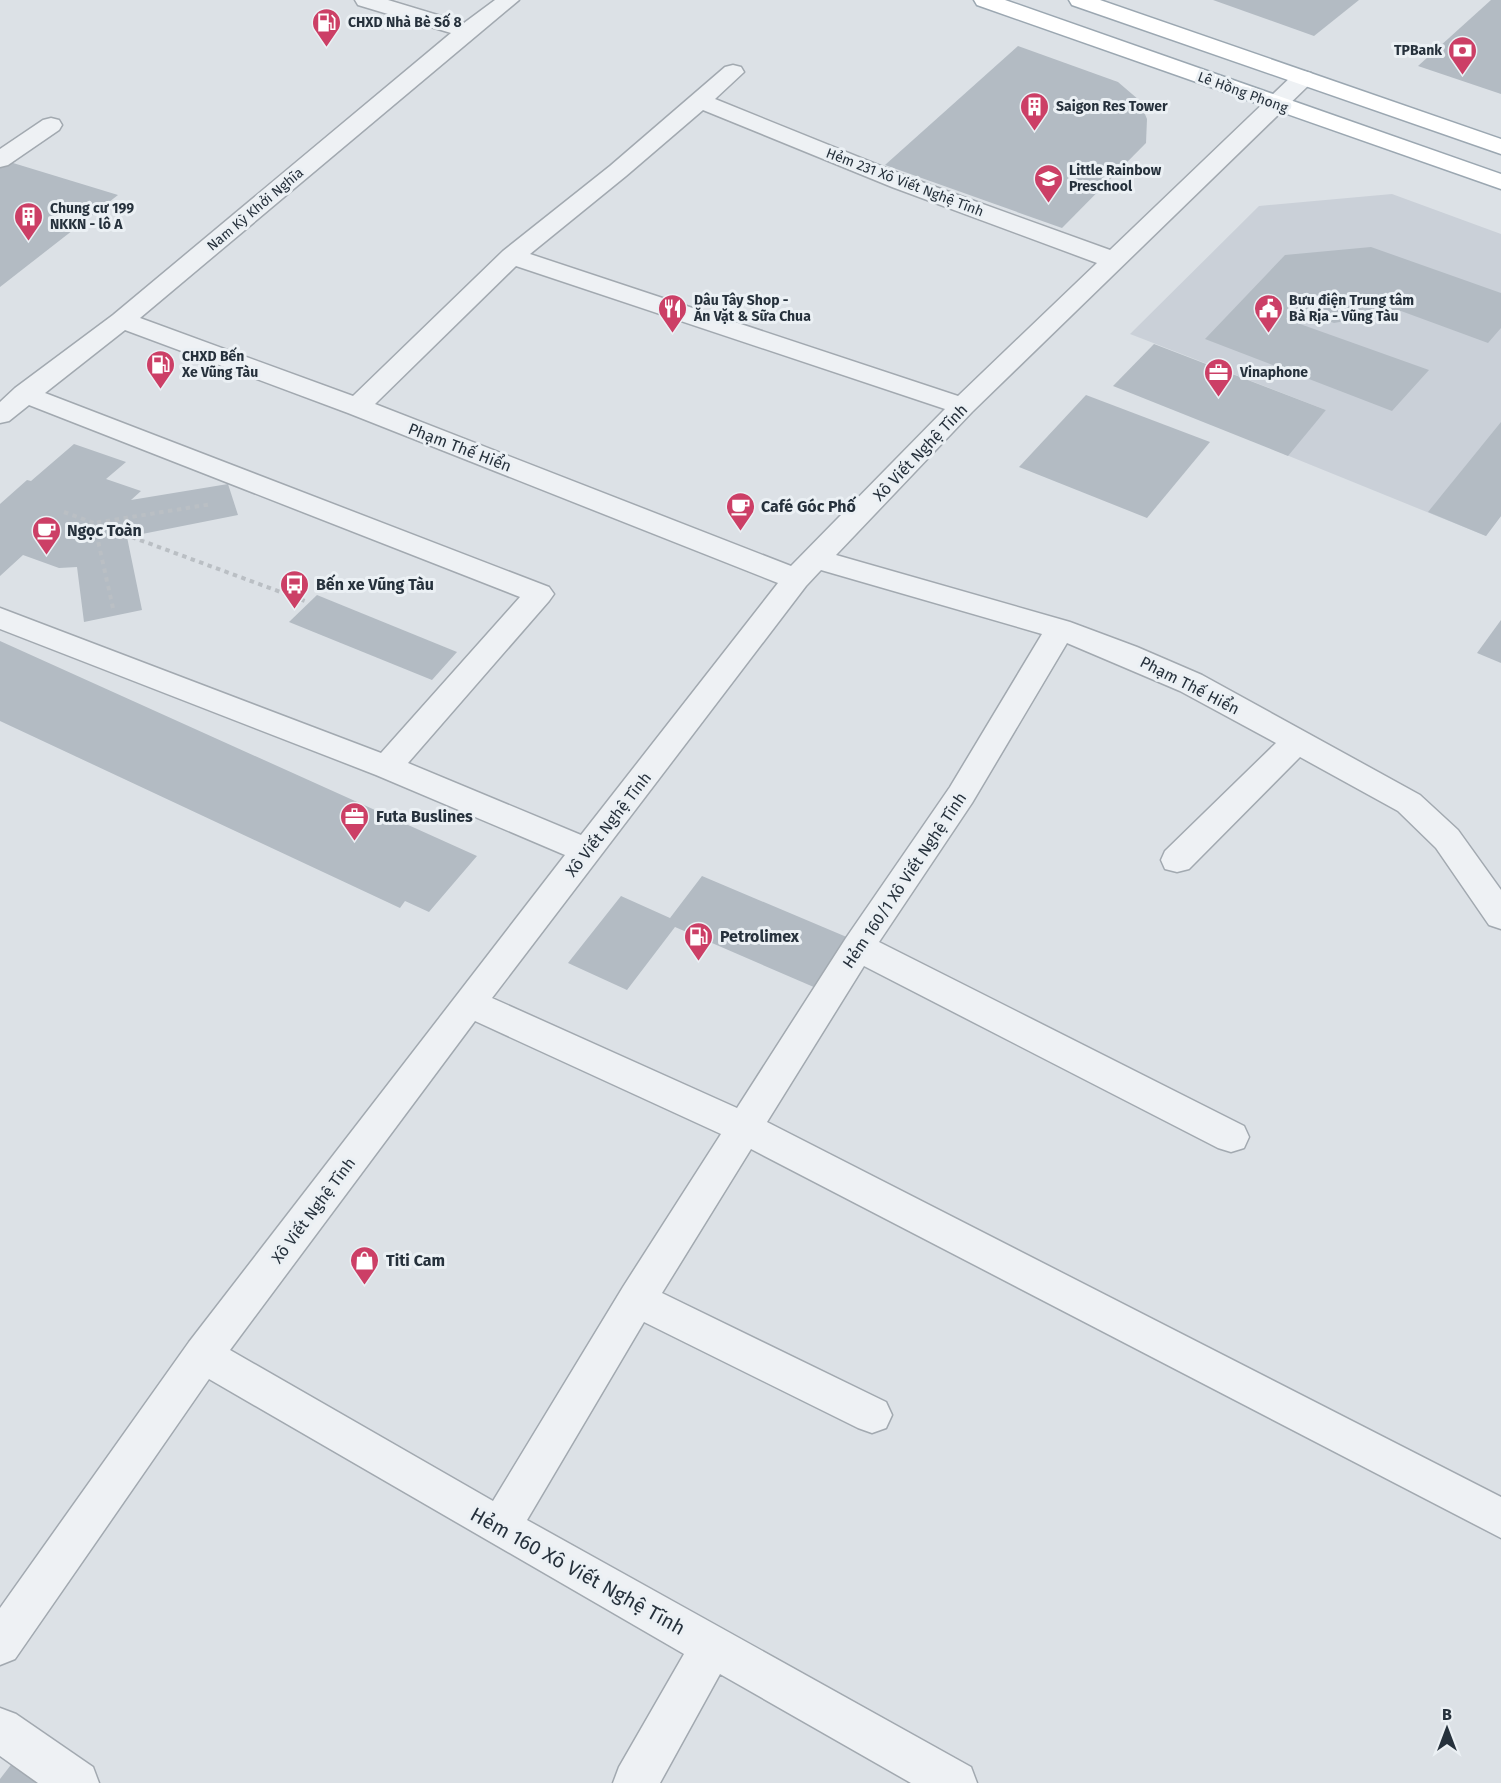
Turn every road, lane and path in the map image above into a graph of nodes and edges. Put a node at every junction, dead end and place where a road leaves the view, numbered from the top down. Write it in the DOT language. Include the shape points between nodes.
graph roads {
  1 [pos="366,0"];
  2 [pos="508,0"];
  3 [pos="985,0"];
  4 [pos="1080,0"];
  5 [pos="467,31"];
  6 [pos="733,72"];
  7 [pos="1303,78"];
  8 [pos="699,100"];
  9 [pos="1275,103"];
  10 [pos="51,125"];
  11 [pos="1501,147"];
  12 [pos="0,160"];
  13 [pos="1501,182"];
  14 [pos="513,256"];
  15 [pos="1113,260"];
  16 [pos="122,320"];
  17 [pos="24,394"];
  18 [pos="963,406"];
  19 [pos="357,407"];
  20 [pos="0,415"];
  21 [pos="218,503"];
  22 [pos="64,512"];
  23 [pos="94,523"];
  24 [pos="806,569"];
  25 [pos="305,602"];
  26 [pos="113,608"];
  27 [pos="0,618"];
  28 [pos="1060,629"];
  29 [pos="1297,741"];
  30 [pos="387,766"];
  31 [pos="588,851"];
  32 [pos="1177,860"];
  33 [pos="1501,916"];
  34 [pos="858,947"];
  35 [pos="469,1003"];
  36 [pos="744,1128"];
  37 [pos="1231,1137"];
  38 [pos="637,1299"];
  39 [pos="203,1355"];
  40 [pos="872,1415"];
  41 [pos="1501,1518"];
  42 [pos="500,1527"];
  43 [pos="0,1644"];
  44 [pos="712,1646"];
  45 [pos="0,1730"];
  46 [pos="77,1783"];
  47 [pos="635,1783"];
  48 [pos="955,1783"];
  1 -- 5 [label="street"];
  2 -- 5 [label="street, Nam Kỳ Khởi Nghĩa"];
  3 -- 9 [label="main road, Lê Hồng Phong"];
  4 -- 7 [label="main road, Lê Hồng Phong"];
  5 -- 16 [label="street, Nam Kỳ Khởi Nghĩa"];
  6 -- 8 [label="street"];
  7 -- 9 [label="street, Xô Viết Nghệ Tĩnh"];
  7 -- 11 [label="main road, Lê Hồng Phong"];
  8 -- 14 [label="street"];
  8 -- 15 [label="street, Hẻm 231 Xô Viết Nghệ Tĩnh" via="900,182"];
  9 -- 13 [label="main road, Lê Hồng Phong"];
  9 -- 15 [label="street, Xô Viết Nghệ Tĩnh"];
  10 -- 12 [label="street"];
  14 -- 18 [label="street"];
  14 -- 19 [label="street"];
  15 -- 18 [label="street, Xô Viết Nghệ Tĩnh"];
  16 -- 17 [label="street, Nam Kỳ Khởi Nghĩa"];
  16 -- 19 [label="street, Phạm Thế Hiển"];
  17 -- 20 [label="street, Nam Kỳ Khởi Nghĩa"];
  17 -- 30 [label="street" via="539,594"];
  18 -- 24 [label="street, Xô Viết Nghệ Tĩnh"];
  19 -- 24 [label="street, Phạm Thế Hiển"];
  21 -- 23 [label="path"];
  22 -- 23 [label="path"];
  23 -- 25 [label="path"];
  23 -- 26 [label="path"];
  24 -- 28 [label="street, Phạm Thế Hiển"];
  24 -- 31 [label="street, Xô Viết Nghệ Tĩnh"];
  27 -- 30 [label="street"];
  28 -- 29 [label="street, Phạm Thế Hiển" via="1191,683"];
  28 -- 34 [label="street, Hẻm 160/1 Xô Viết Nghệ Tĩnh" via="960,795"];
  29 -- 32 [label="street"];
  29 -- 33 [label="street, Phạm Thế Hiển" via="1409,803 1447,839"];
  30 -- 31 [label="street"];
  31 -- 35 [label="street, Xô Viết Nghệ Tĩnh"];
  34 -- 36 [label="street, Hẻm 160/1 Xô Viết Nghệ Tĩnh"];
  34 -- 37 [label="street"];
  35 -- 36 [label="street"];
  35 -- 39 [label="street, Xô Viết Nghệ Tĩnh"];
  36 -- 38 [label="street, Hẻm 160/1 Xô Viết Nghệ Tĩnh"];
  36 -- 41 [label="street"];
  38 -- 40 [label="street"];
  38 -- 42 [label="street, Hẻm 160/1 Xô Viết Nghệ Tĩnh"];
  39 -- 42 [label="street, Hẻm 160 Xô Viết Nghệ Tĩnh"];
  39 -- 43 [label="street, Xô Viết Nghệ Tĩnh"];
  42 -- 44 [label="street, Hẻm 160 Xô Viết Nghệ Tĩnh"];
  44 -- 47 [label="street"];
  44 -- 48 [label="street, Hẻm 160 Xô Viết Nghệ Tĩnh"];
  45 -- 46 [label="street"];
}
